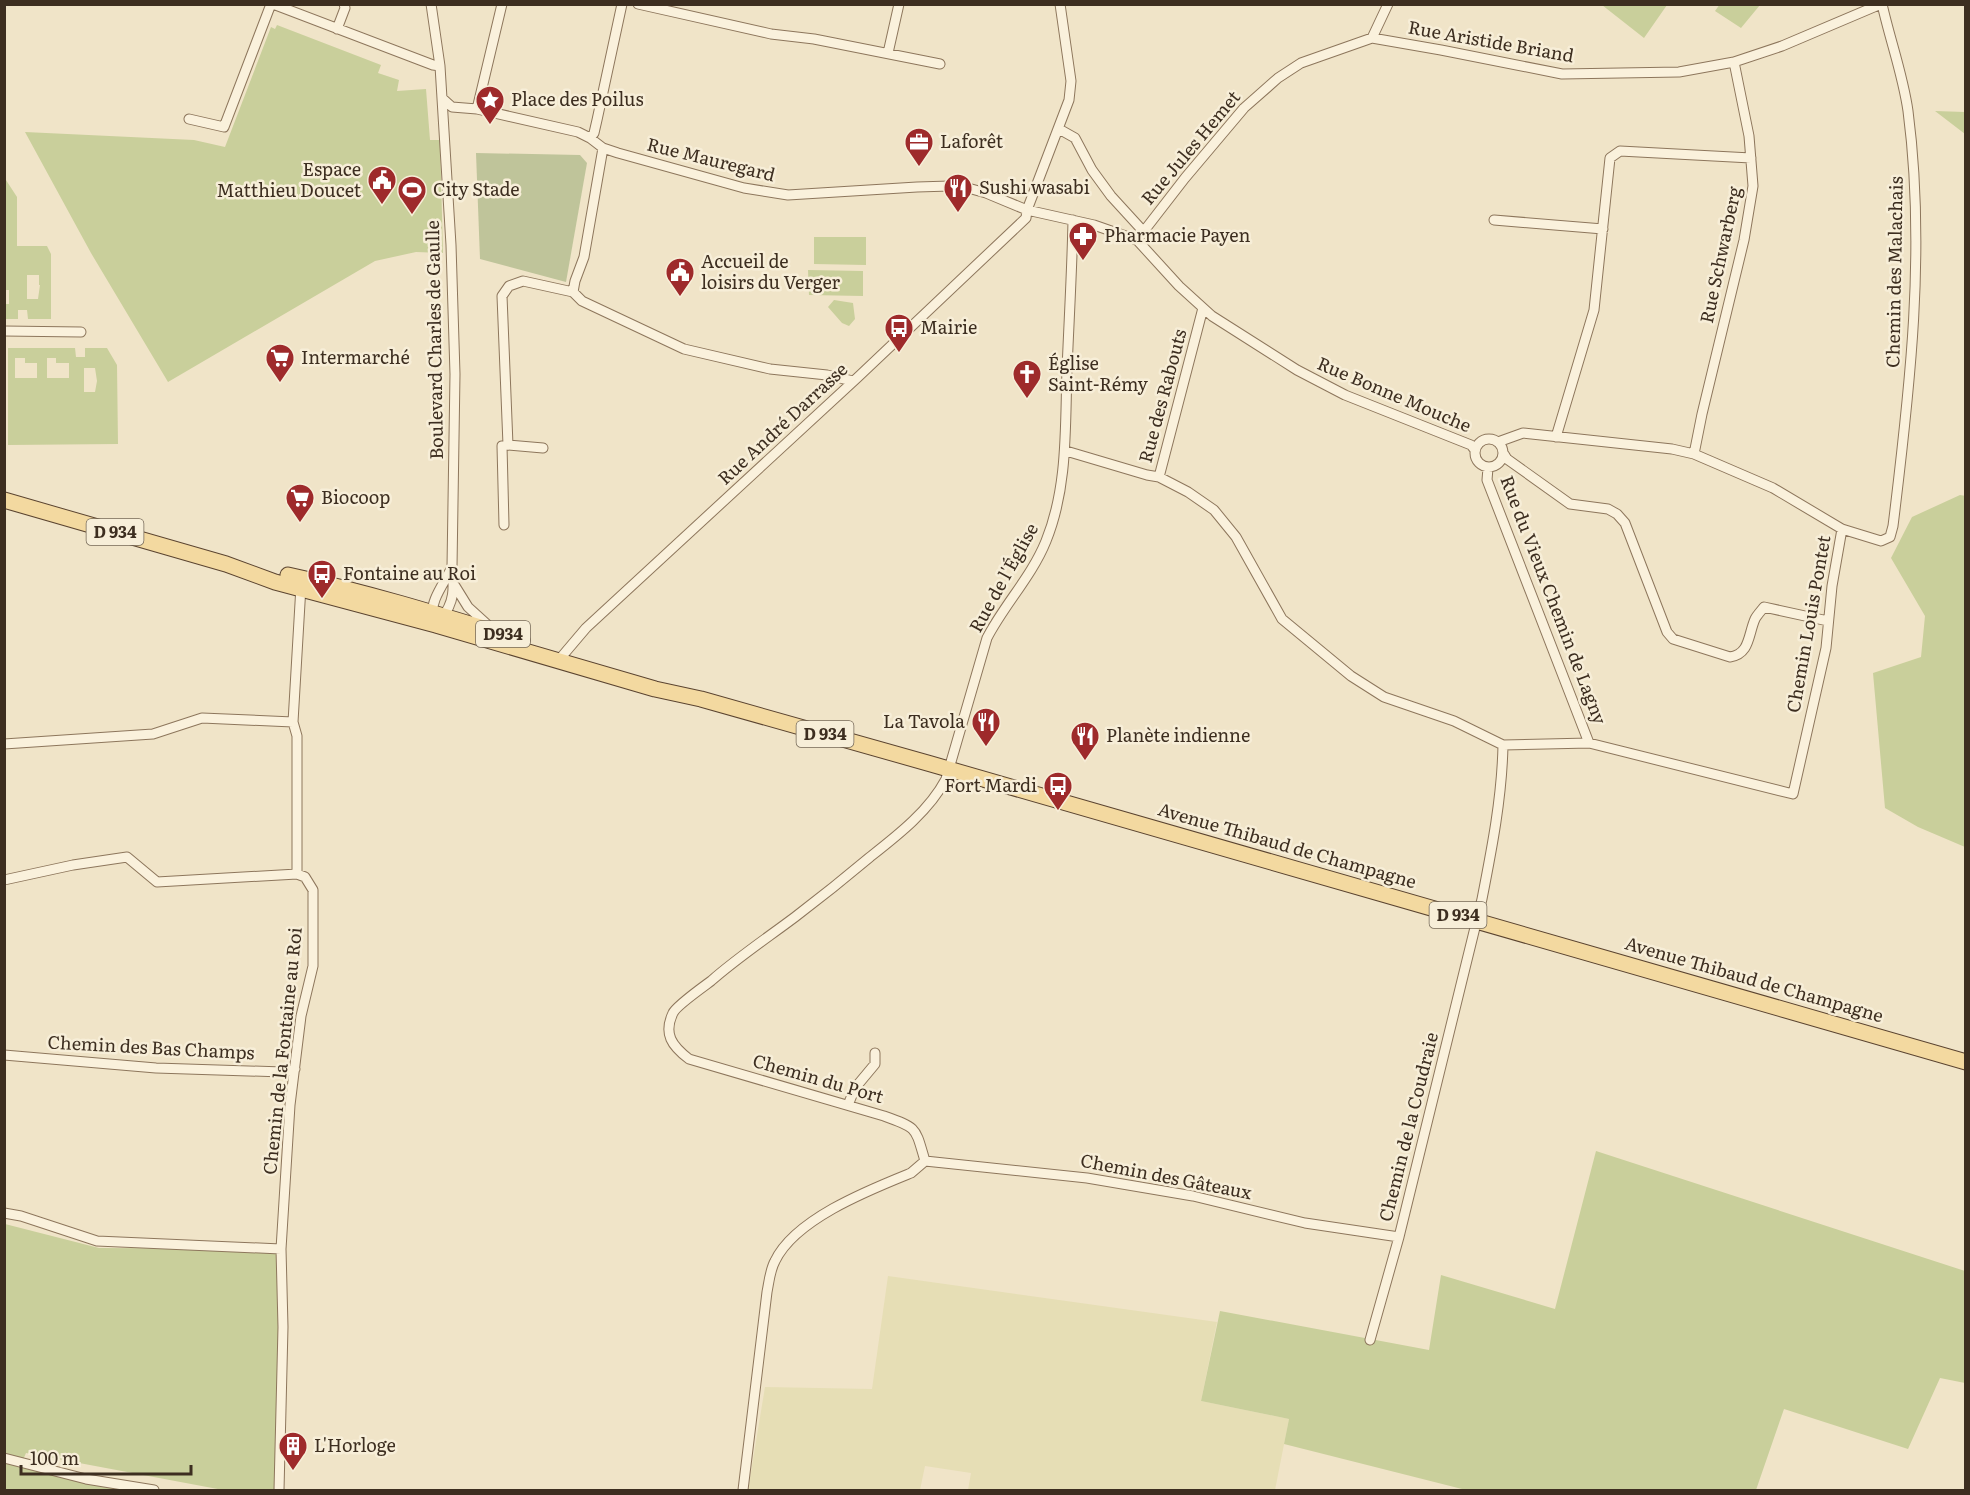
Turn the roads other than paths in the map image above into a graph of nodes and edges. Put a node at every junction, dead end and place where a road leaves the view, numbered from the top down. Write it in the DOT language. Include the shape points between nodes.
graph roads {
  1 [pos="272,4"];
  2 [pos="344,4"];
  3 [pos="431,4"];
  4 [pos="502,4"];
  5 [pos="622,4"];
  6 [pos="638,4"];
  7 [pos="899,4"];
  8 [pos="1060,4"];
  9 [pos="1388,4"];
  10 [pos="1882,4"];
  11 [pos="337,29"];
  12 [pos="1372,39"];
  13 [pos="888,53"];
  14 [pos="1734,62"];
  15 [pos="940,64"];
  16 [pos="440,66"];
  17 [pos="442,98"];
  18 [pos="477,109"];
  19 [pos="189,119"];
  20 [pos="1059,129"];
  21 [pos="590,138"];
  22 [pos="603,148"];
  23 [pos="1752,158"];
  24 [pos="1027,210"];
  25 [pos="1073,219"];
  26 [pos="1494,220"];
  27 [pos="1603,229"];
  28 [pos="1140,236"];
  29 [pos="573,292"];
  30 [pos="1203,308"];
  31 [pos="4,331"];
  32 [pos="81,332"];
  33 [pos="853,381"];
  34 [pos="1556,437"];
  35 [pos="1498,442"];
  36 [pos="508,445"];
  37 [pos="543,448"];
  38 [pos="1475,450"];
  39 [pos="1066,452"];
  40 [pos="1504,454"];
  41 [pos="1694,454"];
  42 [pos="1488,468"];
  43 [pos="1159,477"];
  44 [pos="4,500"];
  45 [pos="504,525"];
  46 [pos="1842,529"];
  47 [pos="452,567"];
  48 [pos="302,583"];
  49 [pos="454,584"];
  50 [pos="437,617"];
  51 [pos="1828,621"];
  52 [pos="494,631"];
  53 [pos="562,657"];
  54 [pos="293,722"];
  55 [pos="1589,743"];
  56 [pos="4,744"];
  57 [pos="1503,745"];
  58 [pos="950,769"];
  59 [pos="297,874"];
  60 [pos="4,880"];
  61 [pos="1476,921"];
  62 [pos="875,1053"];
  63 [pos="4,1055"];
  64 [pos="1965,1062"];
  65 [pos="295,1069"];
  66 [pos="848,1105"];
  67 [pos="925,1161"];
  68 [pos="4,1212"];
  69 [pos="1399,1236"];
  70 [pos="280,1249"];
  71 [pos="1370,1340"];
  72 [pos="4,1458"];
  73 [pos="154,1491"];
  74 [pos="279,1491"];
  75 [pos="743,1491"];
  1 -- 11 [label="street"];
  1 -- 19 [label="street" via="224,127"];
  2 -- 11 [label="street"];
  3 -- 16 [label="street, Boulevard Charles de Gaulle"];
  4 -- 18 [label="street"];
  5 -- 21 [label="street"];
  6 -- 13 [label="street" via="771,34"];
  7 -- 13 [label="street"];
  8 -- 20 [label="street, Rue André Darrasse" via="1071,81"];
  9 -- 12 [label="street"];
  10 -- 14 [label="street, Rue Aristide Briand"];
  10 -- 46 [label="street, Chemin des Malachais" via="1905,88 1914,173 1914,323 1890,537 1875,540"];
  11 -- 16 [label="street"];
  12 -- 14 [label="street, Rue Aristide Briand" via="1562,74 1679,72"];
  12 -- 28 [label="street, Rue Jules Hemet" via="1301,63 1278,78 1244,108"];
  13 -- 15 [label="street"];
  14 -- 23 [label="street, Rue Schwarberg"];
  16 -- 17 [label="street, Boulevard Charles de Gaulle"];
  17 -- 18 [label="street" via="452,107"];
  17 -- 47 [label="street, Boulevard Charles de Gaulle" via="455,374"];
  18 -- 21 [label="street"];
  20 -- 24 [label="street, Rue André Darrasse"];
  20 -- 28 [label="street" via="1075,138 1092,170"];
  21 -- 22 [label="street"];
  22 -- 24 [label="street, Rue Mauregard" via="759,191 795,195 954,186 986,193"];
  22 -- 29 [label="street" via="584,257"];
  23 -- 27 [label="street" via="1615,153 1610,158"];
  23 -- 41 [label="street, Rue Schwarberg" via="1753,186 1744,240"];
  24 -- 25 [label="street, Rue Bonne Mouche"];
  24 -- 33 [label="street, Rue André Darrasse" via="1026,218"];
  25 -- 28 [label="street, Rue Bonne Mouche"];
  25 -- 39 [label="street, Rue de l'Église"];
  26 -- 27 [label="street"];
  27 -- 34 [label="street" via="1594,310"];
  28 -- 30 [label="street, Rue Bonne Mouche" via="1179,286"];
  29 -- 33 [label="street" via="582,301 684,348 770,369"];
  29 -- 36 [label="street" via="523,281 509,286 502,296"];
  30 -- 38 [label="street, Rue Bonne Mouche" via="1297,370 1345,395"];
  30 -- 43 [label="street, Rue des Rabouts"];
  31 -- 32 [label="street"];
  33 -- 53 [label="street, Rue André Darrasse" via="586,628"];
  34 -- 35 [label="street" via="1523,433"];
  34 -- 41 [label="street"];
  35 -- 38 [label="street" via="1485,439"];
  35 -- 40 [label="street"];
  36 -- 37 [label="street"];
  36 -- 45 [label="street" via="502,446"];
  38 -- 42 [label="street" via="1479,464"];
  39 -- 43 [label="street"];
  39 -- 58 [label="street, Rue de l'Église" via="1055,518 1046,543 987,638"];
  40 -- 42 [label="street" via="1500,463"];
  40 -- 51 [label="street" via="1570,504 1608,509 1617,514 1625,523 1673,639 1730,657 1745,650 1756,617 1764,607"];
  41 -- 46 [label="street" via="1773,488"];
  42 -- 55 [label="street, Rue du Vieux Chemin de Lagny" via="1487,480"];
  43 -- 57 [label="street, Rue des Rabouts" via="1214,510 1236,537 1282,619 1342,670 1384,697 1454,721"];
  44 -- 48 [label="main road, Avenue Thibaud de Champagne / D 934" via="276,582"];
  46 -- 51 [label="street, Chemin Louis Pontet"];
  47 -- 49 [label="street, Boulevard Charles de Gaulle"];
  47 -- 50 [label="street, Boulevard Charles de Gaulle" via="436,599"];
  48 -- 50 [label="main road, Avenue Thibaud de Champagne / D 934"];
  48 -- 54 [label="street"];
  49 -- 50 [label="street, Boulevard Charles de Gaulle" via="450,607"];
  49 -- 52 [label="street, Boulevard Charles de Gaulle" via="468,607"];
  50 -- 52 [label="main road, Avenue Thibaud de Champagne / D934"];
  50 -- 53 [label="main road, Avenue Thibaud de Champagne / D 934"];
  51 -- 55 [label="street, Chemin Louis Pontet" via="1826,648 1793,795"];
  52 -- 53 [label="main road, Avenue Thibaud de Champagne / D934"];
  53 -- 58 [label="main road, Avenue Thibaud de Champagne / D 934" via="655,689"];
  54 -- 56 [label="street" via="202,718 153,734"];
  54 -- 59 [label="street" via="297,736"];
  55 -- 57 [label="street"];
  57 -- 61 [label="street" via="1493,844"];
  58 -- 61 [label="main road, Avenue Thibaud de Champagne / D 934"];
  58 -- 66 [label="street, Chemin du Port" via="939,792 894,838 673,1011 667,1032 689,1059"];
  59 -- 60 [label="street" via="158,882 128,857"];
  59 -- 65 [label="street, Chemin de la Fontaine au Roi" via="305,877 313,890 314,922 312,966"];
  61 -- 64 [label="main road, Avenue Thibaud de Champagne / D 934"];
  61 -- 69 [label="street, Chemin de la Coudraie"];
  62 -- 66 [label="street" via="875,1064 855,1088"];
  63 -- 65 [label="street, Chemin des Bas Champs" via="156,1068 283,1072"];
  65 -- 70 [label="street, Chemin de la Fontaine au Roi"];
  66 -- 67 [label="street, Chemin du Port" via="906,1124 917,1132"];
  67 -- 69 [label="street, Chemin des Gâteaux" via="1087,1178 1193,1196 1305,1223"];
  67 -- 75 [label="street" via="911,1173 810,1221 774,1261"];
  68 -- 70 [label="street" via="97,1241"];
  69 -- 71 [label="street, Chemin de la Coudraie"];
  70 -- 74 [label="street, Chemin de la Fontaine au Roi" via="283,1327"];
  72 -- 73 [label="street"];
}
